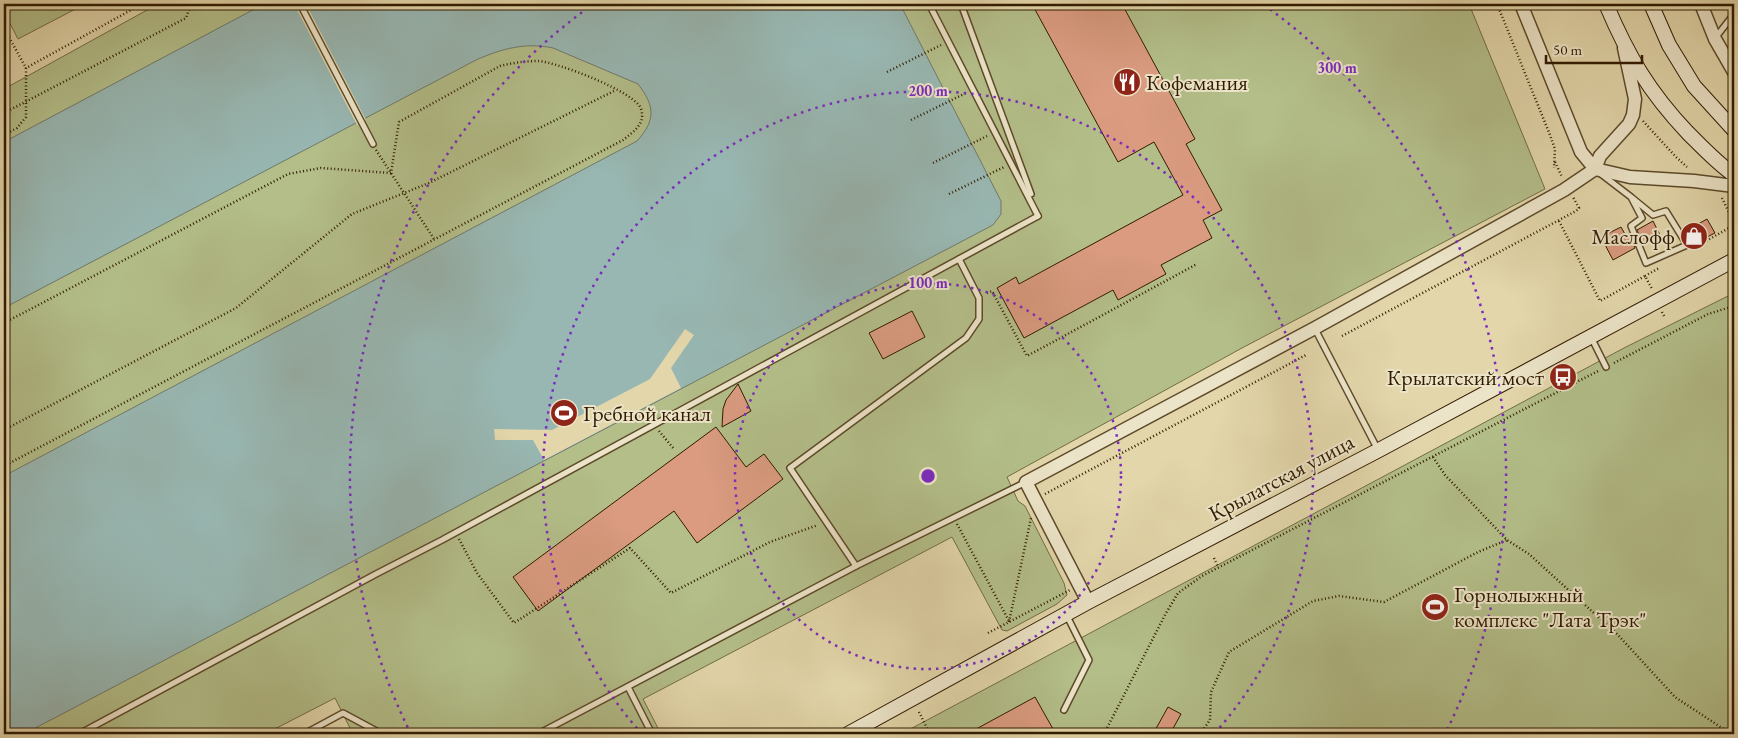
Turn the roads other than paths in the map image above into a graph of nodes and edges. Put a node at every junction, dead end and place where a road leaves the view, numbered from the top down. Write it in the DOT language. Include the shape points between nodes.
graph roads {
  1 [pos="300,4"];
  2 [pos="929,4"];
  3 [pos="961,4"];
  4 [pos="1521,4"];
  5 [pos="1606,4"];
  6 [pos="1651,4"];
  7 [pos="1701,4"];
  8 [pos="1734,14"];
  9 [pos="1715,39"];
  10 [pos="1624,46"];
  11 [pos="1734,72"];
  12 [pos="1734,130"];
  13 [pos="373,144"];
  14 [pos="1595,169"];
  15 [pos="1734,175"];
  16 [pos="1734,186"];
  17 [pos="1630,198"];
  18 [pos="1038,216"];
  19 [pos="959,259"];
  20 [pos="1734,260"];
  21 [pos="1315,328"];
  22 [pos="1591,336"];
  23 [pos="1606,367"];
  24 [pos="1379,450"];
  25 [pos="1026,482"];
  26 [pos="856,566"];
  27 [pos="1088,602"];
  28 [pos="1065,614"];
  29 [pos="628,687"];
  30 [pos="1064,710"];
  31 [pos="79,734"];
  32 [pos="304,734"];
  33 [pos="382,734"];
  34 [pos="538,734"];
  35 [pos="652,734"];
  36 [pos="848,734"];
  1 -- 13 [label="lane"];
  2 -- 18 [label="lane"];
  3 -- 18 [label="lane"];
  4 -- 14 [label="street" via="1581,152"];
  5 -- 10 [label="main road"];
  6 -- 12 [label="main road" via="1669,45 1694,86"];
  7 -- 9 [label="street"];
  8 -- 9 [label="lane"];
  9 -- 11 [label="street"];
  10 -- 14 [label="street" via="1635,99 1633,115 1629,124 1600,156"];
  10 -- 15 [label="main road" via="1649,88 1671,114"];
  14 -- 16 [label="street" via="1630,177"];
  14 -- 17 [label="lane"];
  14 -- 21 [label="street" via="1564,190"];
  17 -- 17 [label="lane" via="1642,218 1631,226 1646,263 1687,245 1666,210 1653,215"];
  18 -- 19 [label="lane"];
  19 -- 26 [label="lane" via="979,298 979,320 966,338 790,468"];
  19 -- 31 [label="lane"];
  20 -- 22 [label="main road, Крылатская улица"];
  21 -- 24 [label="lane"];
  21 -- 25 [label="street"];
  22 -- 23 [label="lane"];
  22 -- 24 [label="main road, Крылатская улица"];
  24 -- 27 [label="main road, Крылатская улица"];
  25 -- 26 [label="lane"];
  25 -- 27 [label="street"];
  26 -- 29 [label="lane"];
  27 -- 28 [label="main road, Крылатская улица"];
  28 -- 30 [label="lane" via="1089,660"];
  28 -- 36 [label="main road, Крылатская улица"];
  29 -- 34 [label="lane"];
  29 -- 35 [label="lane"];
  32 -- 33 [label="lane" via="343,713"];
}
